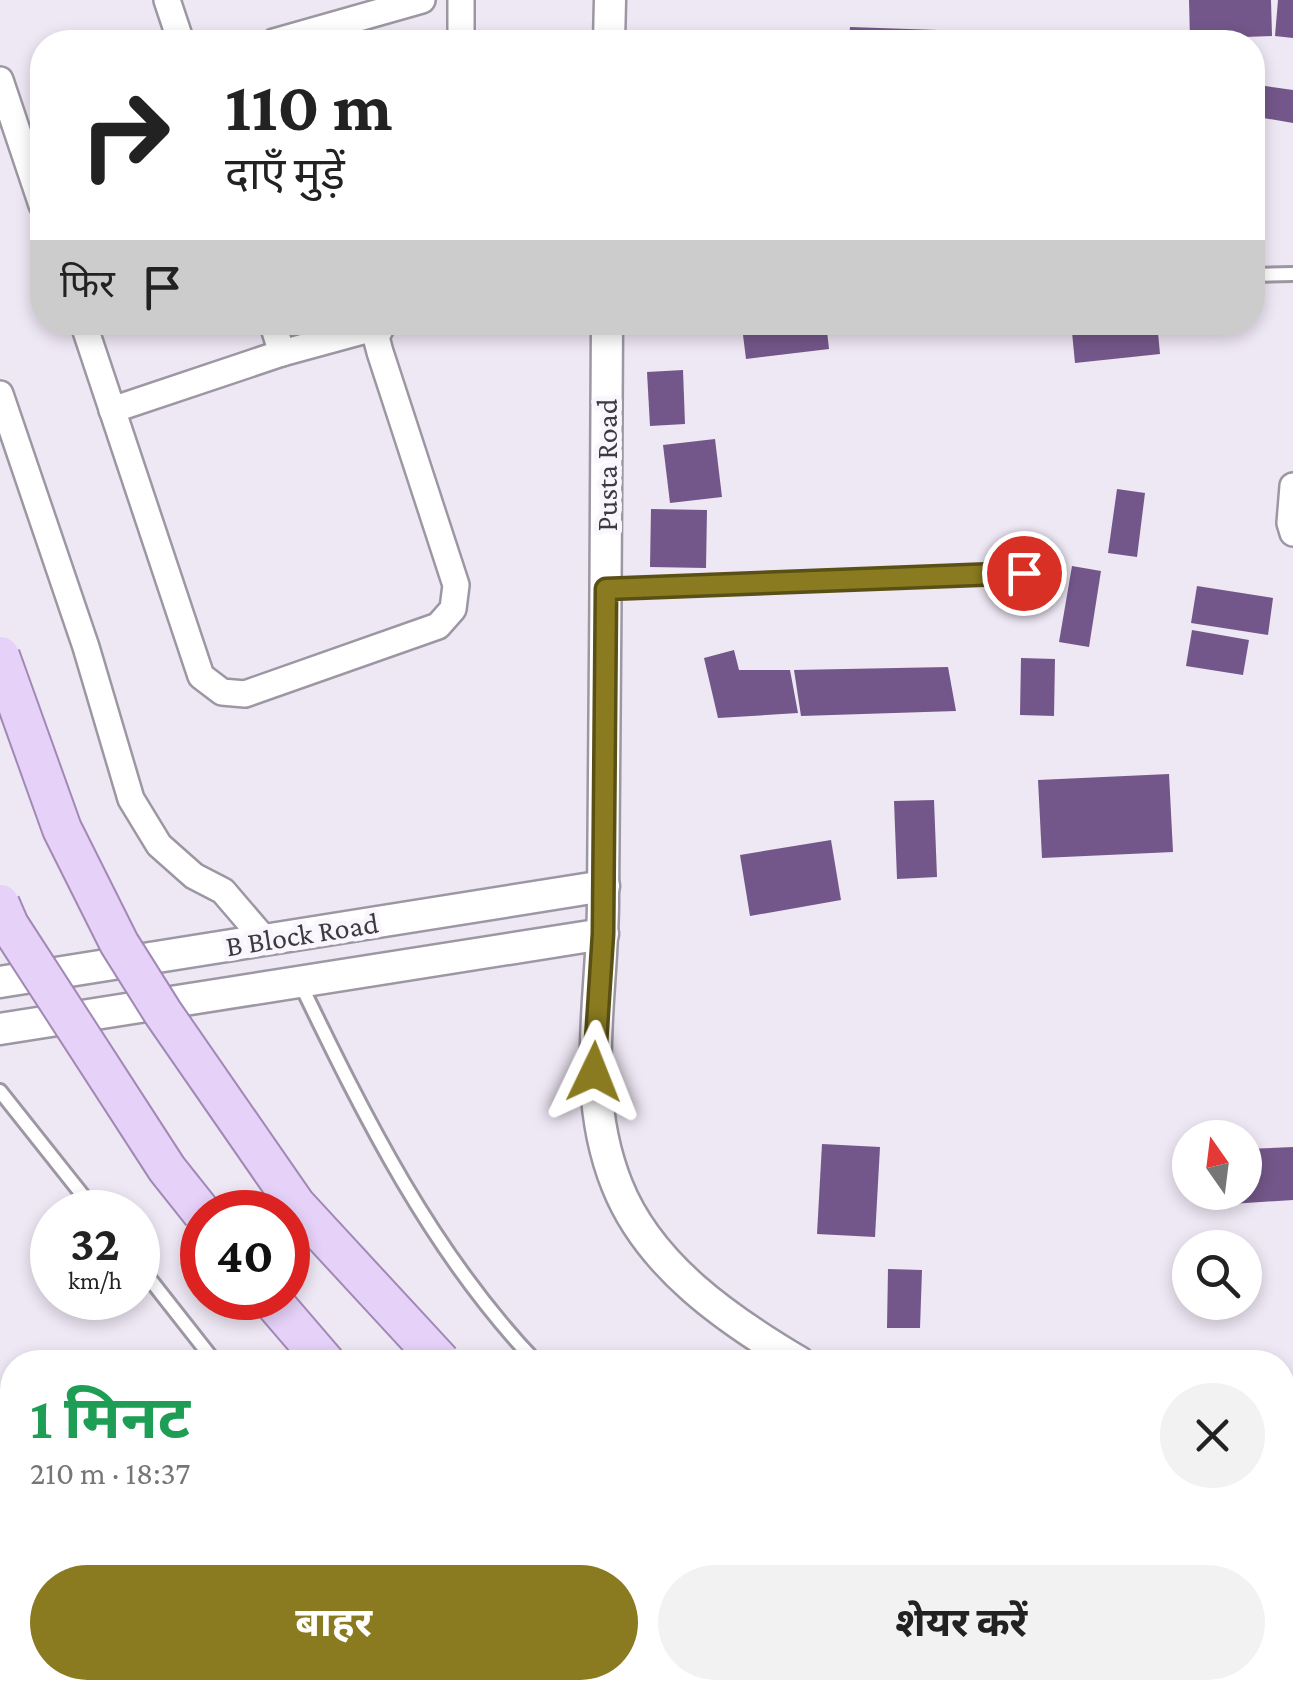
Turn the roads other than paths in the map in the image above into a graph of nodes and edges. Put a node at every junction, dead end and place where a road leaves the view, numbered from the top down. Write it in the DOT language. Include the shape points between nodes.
graph roads {
  1 [pos="167,0"];
  2 [pos="422,0"];
  3 [pos="462,0"];
  4 [pos="610,0"];
  5 [pos="177,30"];
  6 [pos="316,30"];
  7 [pos="461,30"];
  8 [pos="610,30"];
  9 [pos="0,80"];
  10 [pos="30,169"];
  11 [pos="1265,274"];
  12 [pos="1293,274"];
  13 [pos="86,335"];
  14 [pos="276,335"];
  15 [pos="345,335"];
  16 [pos="377,335"];
  17 [pos="607,335"];
  18 [pos="282,353"];
  19 [pos="0,394"];
  20 [pos="112,410"];
  21 [pos="1293,486"];
  22 [pos="1293,533"];
  23 [pos="1024,573"];
  24 [pos="606,589"];
  25 [pos="0,656"];
  26 [pos="604,886"];
  27 [pos="0,904"];
  28 [pos="603,934"];
  29 [pos="265,940"];
  30 [pos="299,981"];
  31 [pos="0,982"];
  32 [pos="0,1029"];
  33 [pos="0,1090"];
  34 [pos="79,1190"];
  35 [pos="183,1190"];
  36 [pos="160,1292"];
  37 [pos="289,1320"];
  38 [pos="206,1350"];
  39 [pos="315,1350"];
  40 [pos="430,1350"];
  41 [pos="526,1350"];
  42 [pos="779,1350"];
  1 -- 5 [label="street"];
  2 -- 6 [label="street"];
  3 -- 7 [label="street"];
  4 -- 8 [label="street"];
  9 -- 10 [label="street"];
  11 -- 12 [label="lane"];
  13 -- 20 [label="street"];
  14 -- 18 [label="street"];
  15 -- 18 [label="street"];
  16 -- 20 [label="street" via="456,585 453,609 438,626 245,694 222,692 202,676"];
  17 -- 24 [label="street, Pusta Road"];
  18 -- 20 [label="street"];
  19 -- 29 [label="street" via="132,798 159,845 222,891"];
  21 -- 22 [label="street"];
  23 -- 24 [label="lane"];
  24 -- 26 [label="street, Pusta Road"];
  25 -- 40 [label="main road, bridge" via="62,829 154,999 296,1205"];
  26 -- 28 [label="street, Pusta Road"];
  26 -- 29 [label="street, B Block Road"];
  27 -- 35 [label="main road, bridge"];
  28 -- 30 [label="street, B Block Road"];
  28 -- 42 [label="street, Pusta Road" via="595,1097 618,1187 640,1228 684,1280"];
  29 -- 31 [label="street, B Block Road"];
  30 -- 32 [label="street, B Block Road"];
  30 -- 41 [label="lane" via="364,1117 419,1210"];
  33 -- 34 [label="lane"];
  36 -- 38 [label="lane"];
  37 -- 39 [label="main road"];
}
